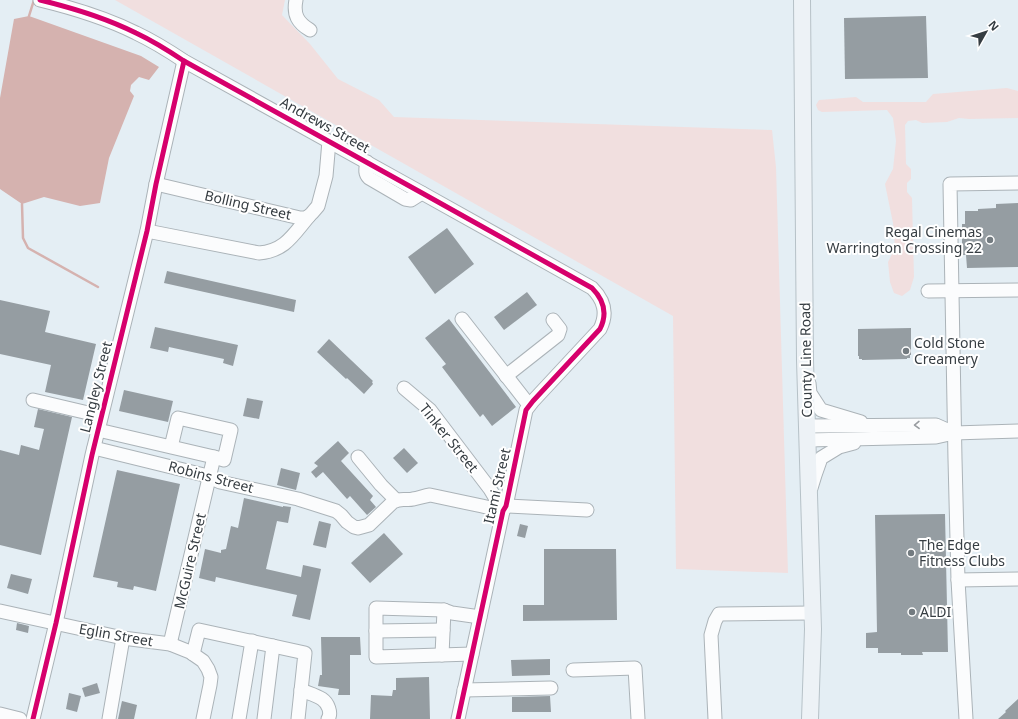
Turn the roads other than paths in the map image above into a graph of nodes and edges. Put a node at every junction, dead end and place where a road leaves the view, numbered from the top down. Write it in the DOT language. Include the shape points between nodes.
graph roads {
  1 [pos="40,0"];
  2 [pos="296,0"];
  3 [pos="802,0"];
  4 [pos="310,30"];
  5 [pos="184,61"];
  6 [pos="329,142"];
  7 [pos="1018,183"];
  8 [pos="156,184"];
  9 [pos="308,216"];
  10 [pos="147,231"];
  11 [pos="592,288"];
  12 [pos="1018,290"];
  13 [pos="928,291"];
  14 [pos="952,291"];
  15 [pos="462,319"];
  16 [pos="553,320"];
  17 [pos="805,360"];
  18 [pos="506,376"];
  19 [pos="404,388"];
  20 [pos="33,400"];
  21 [pos="528,405"];
  22 [pos="101,416"];
  23 [pos="98,430"];
  24 [pos="1018,431"];
  25 [pos="874,432"];
  26 [pos="808,433"];
  27 [pos="954,433"];
  28 [pos="171,447"];
  29 [pos="94,448"];
  30 [pos="214,457"];
  31 [pos="358,457"];
  32 [pos="210,477"];
  33 [pos="809,498"];
  34 [pos="396,500"];
  35 [pos="505,509"];
  36 [pos="587,510"];
  37 [pos="1018,579"];
  38 [pos="958,580"];
  39 [pos="444,610"];
  40 [pos="0,611"];
  41 [pos="812,612"];
  42 [pos="480,617"];
  43 [pos="56,623"];
  44 [pos="443,630"];
  45 [pos="376,631"];
  46 [pos="123,638"];
  47 [pos="252,642"];
  48 [pos="170,644"];
  49 [pos="273,646"];
  50 [pos="192,654"];
  51 [pos="472,654"];
  52 [pos="442,655"];
  53 [pos="573,670"];
  54 [pos="552,688"];
  55 [pos="301,690"];
  56 [pos="464,690"];
  57 [pos="0,714"];
  58 [pos="20,719"];
  59 [pos="33,719"];
  60 [pos="109,719"];
  61 [pos="203,719"];
  62 [pos="239,719"];
  63 [pos="264,719"];
  64 [pos="298,719"];
  65 [pos="328,719"];
  66 [pos="458,719"];
  67 [pos="638,719"];
  68 [pos="715,719"];
  69 [pos="810,719"];
  70 [pos="966,719"];
  1 -- 5 [label="street, Andrews Street" via="105,19 137,33"];
  2 -- 4 [label="street" via="296,17"];
  3 -- 17 [label="main road, County Line Road"];
  5 -- 6 [label="street, Andrews Street"];
  5 -- 8 [label="street, Langley Street"];
  6 -- 9 [label="street, Bolling Street" via="326,176 318,206"];
  6 -- 11 [label="street, Andrews Street"];
  7 -- 14 [label="street" via="950,184"];
  8 -- 9 [label="street, Bolling Street" via="300,218"];
  8 -- 10 [label="street, Langley Street"];
  9 -- 10 [label="street" via="286,243 274,251 264,253"];
  10 -- 22 [label="street, Langley Street"];
  11 -- 21 [label="street, Itami Street" via="604,307 600,329"];
  12 -- 14 [label="street"];
  13 -- 14 [label="street"];
  14 -- 27 [label="street"];
  15 -- 18 [label="street"];
  16 -- 18 [label="street" via="560,330 558,334"];
  17 -- 25 [label="street" via="810,393 821,410"];
  17 -- 26 [label="main road, County Line Road"];
  18 -- 21 [label="street"];
  19 -- 35 [label="street, Tinker Street" via="430,410"];
  20 -- 22 [label="street"];
  21 -- 35 [label="street, Itami Street"];
  22 -- 23 [label="street, Langley Street"];
  23 -- 28 [label="street"];
  23 -- 29 [label="street, Langley Street"];
  24 -- 27 [label="street"];
  25 -- 26 [label="street"];
  25 -- 27 [label="street" via="936,425"];
  25 -- 33 [label="street" via="821,458"];
  26 -- 33 [label="main road, County Line Road"];
  27 -- 38 [label="street"];
  28 -- 30 [label="street"];
  28 -- 30 [label="street" via="178,418 231,430 224,460"];
  29 -- 32 [label="street, Robins Street"];
  29 -- 43 [label="street, Langley Street"];
  30 -- 32 [label="street, McGuire Street"];
  31 -- 34 [label="street"];
  32 -- 34 [label="street, Robins Street" via="220,482 298,499 338,512 354,527 360,528 369,525"];
  32 -- 48 [label="street, McGuire Street"];
  33 -- 41 [label="main road, County Line Road"];
  34 -- 35 [label="street" via="412,500 430,495"];
  35 -- 36 [label="street"];
  35 -- 42 [label="street, Itami Street"];
  37 -- 38 [label="street"];
  38 -- 70 [label="street"];
  39 -- 42 [label="street"];
  39 -- 44 [label="street"];
  39 -- 45 [label="street" via="376,608"];
  40 -- 43 [label="street, Eglin Street"];
  41 -- 68 [label="street" via="719,614 711,636"];
  41 -- 69 [label="main road, County Line Road"];
  42 -- 51 [label="street, Itami Street"];
  43 -- 46 [label="street, Eglin Street"];
  43 -- 59 [label="street, Langley Street"];
  44 -- 45 [label="street"];
  44 -- 52 [label="street"];
  45 -- 52 [label="street" via="376,657"];
  46 -- 48 [label="street, Eglin Street"];
  46 -- 60 [label="street"];
  47 -- 49 [label="street"];
  47 -- 50 [label="street" via="199,630"];
  47 -- 62 [label="street"];
  48 -- 50 [label="street, Eglin Street"];
  49 -- 55 [label="street" via="305,653"];
  49 -- 63 [label="street"];
  50 -- 61 [label="street, Eglin Street" via="203,661 211,677"];
  51 -- 52 [label="street"];
  51 -- 56 [label="street, Itami Street"];
  53 -- 67 [label="street" via="636,668"];
  54 -- 56 [label="street"];
  55 -- 64 [label="street"];
  55 -- 65 [label="street" via="322,699 329,708"];
  56 -- 66 [label="street, Itami Street"];
  57 -- 58 [label="street"];
}
